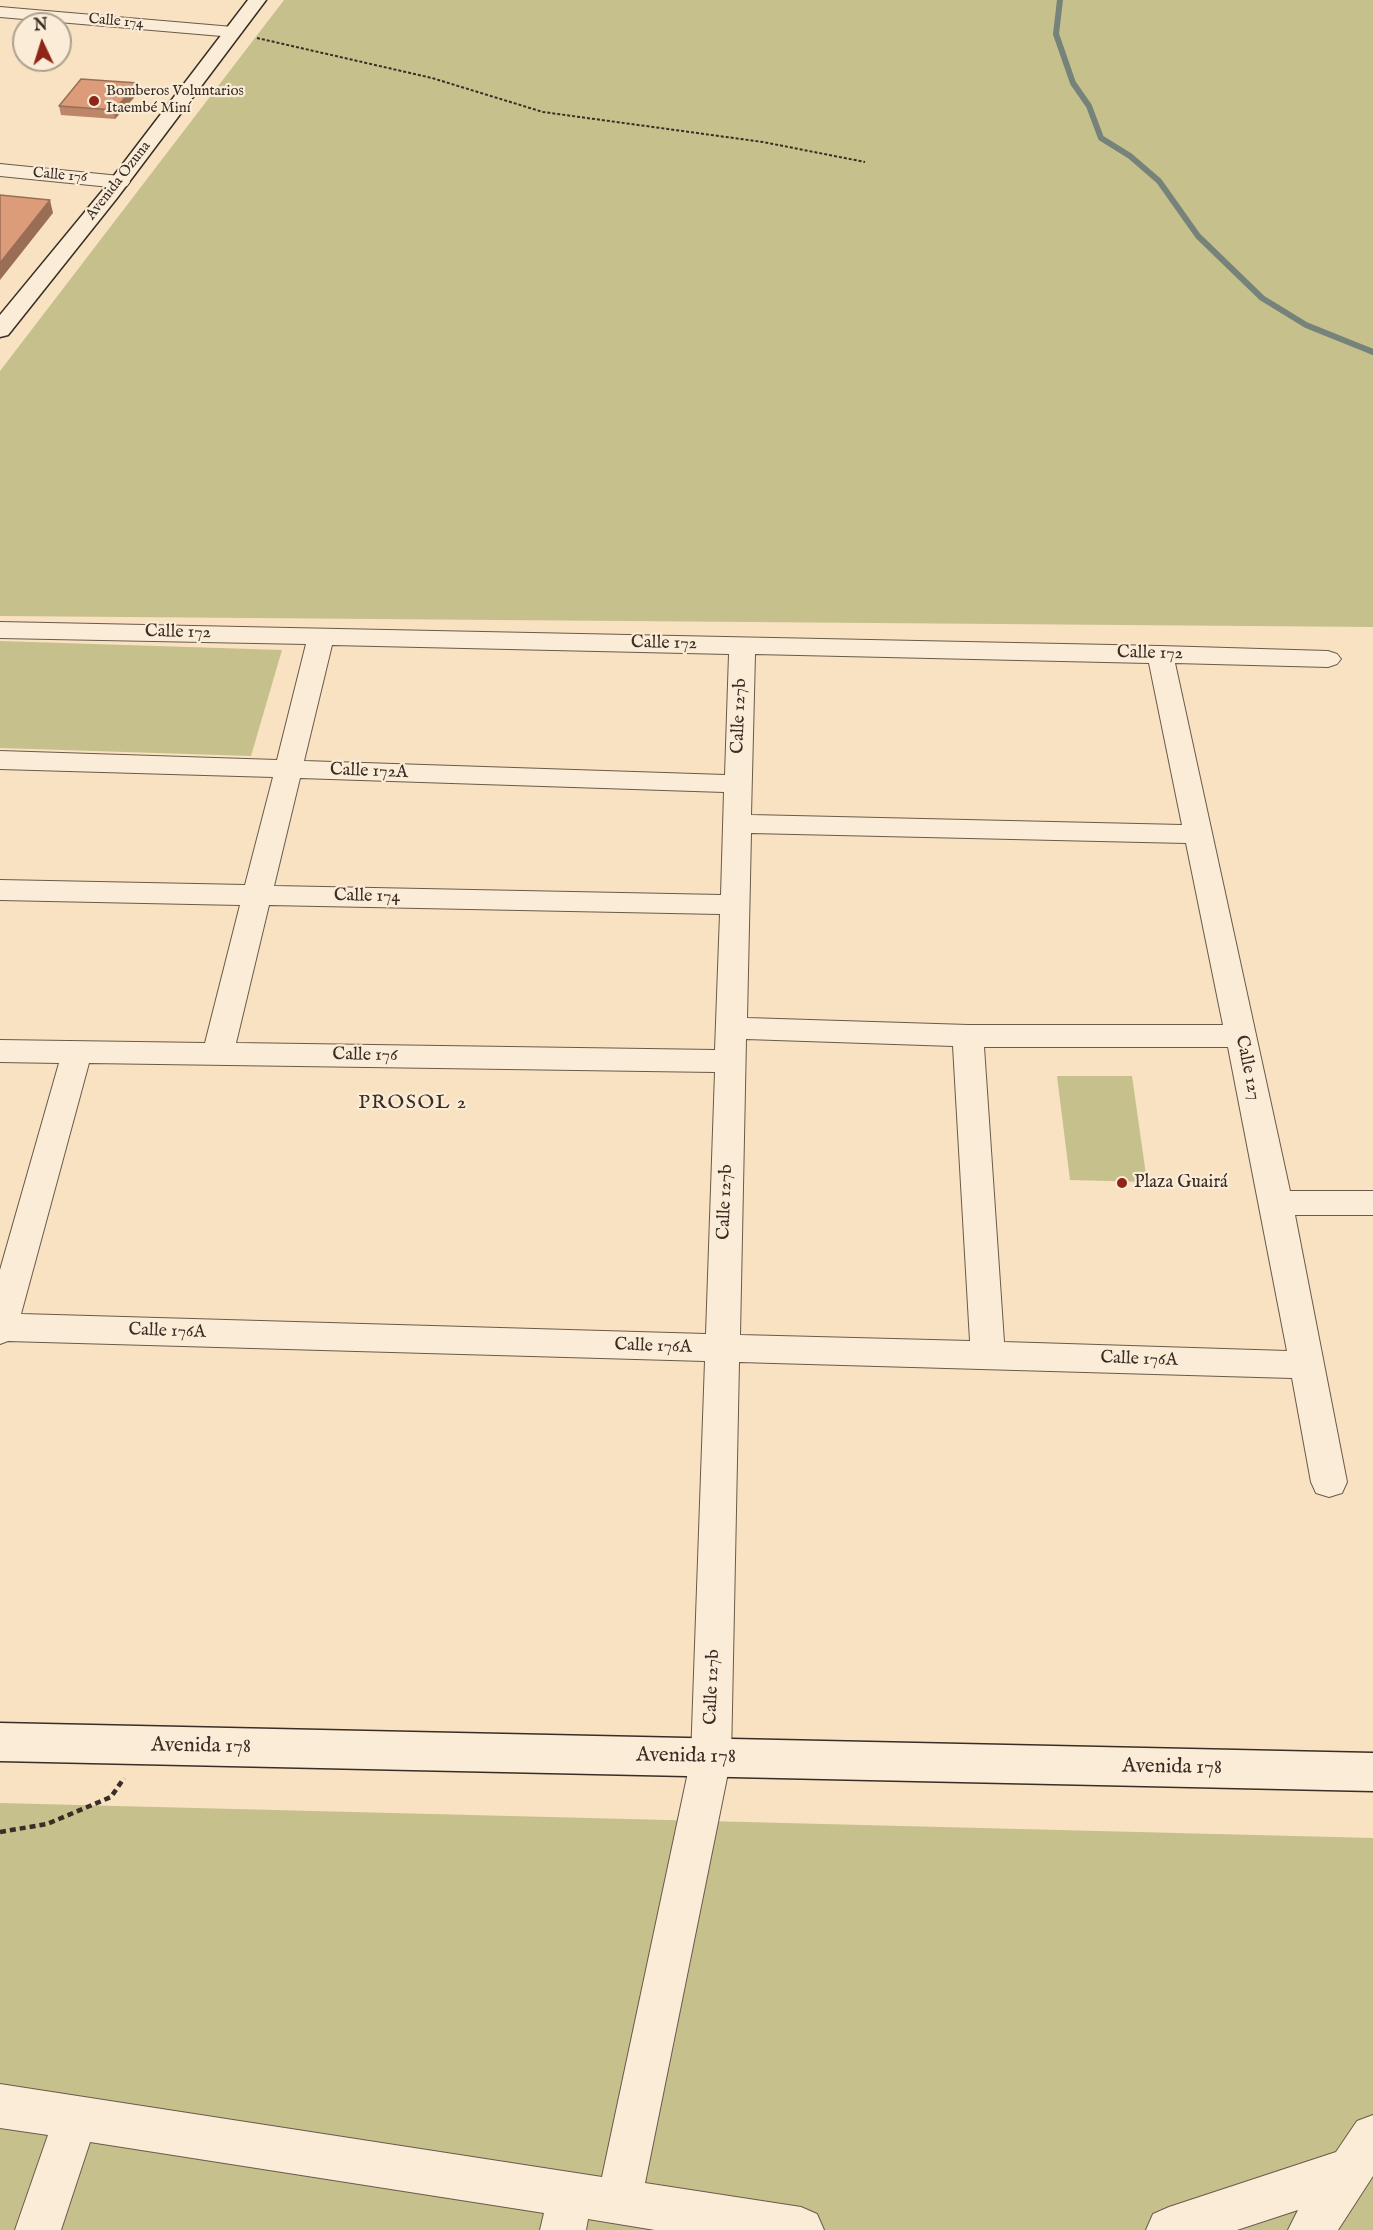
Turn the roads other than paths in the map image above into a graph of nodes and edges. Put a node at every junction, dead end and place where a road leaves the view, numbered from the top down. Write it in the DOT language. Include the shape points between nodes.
graph roads {
  1 [pos="257,0"];
  2 [pos="0,12"];
  3 [pos="233,32"];
  4 [pos="0,170"];
  5 [pos="120,182"];
  6 [pos="0,330"];
  7 [pos="0,630"];
  8 [pos="321,636"];
  9 [pos="742,645"];
  10 [pos="1160,654"];
  11 [pos="1328,659"];
  12 [pos="0,760"];
  13 [pos="288,770"];
  14 [pos="738,784"];
  15 [pos="737,824"];
  16 [pos="1197,834"];
  17 [pos="0,890"];
  18 [pos="258,895"];
  19 [pos="735,905"];
  20 [pos="732,1028"];
  21 [pos="968,1036"];
  22 [pos="1240,1036"];
  23 [pos="0,1051"];
  24 [pos="77,1052"];
  25 [pos="218,1054"];
  26 [pos="730,1061"];
  27 [pos="1276,1203"];
  28 [pos="1373,1203"];
  29 [pos="0,1328"];
  30 [pos="722,1349"];
  31 [pos="988,1355"];
  32 [pos="1306,1365"];
  33 [pos="1329,1482"];
  34 [pos="0,1742"];
  35 [pos="711,1758"];
  36 [pos="1373,1772"];
  37 [pos="0,2106"];
  38 [pos="77,2116"];
  39 [pos="1362,2153"];
  40 [pos="619,2202"];
  41 [pos="567,2212"];
  42 [pos="38,2230"];
  43 [pos="801,2230"];
  44 [pos="1169,2230"];
  45 [pos="1311,2230"];
  1 -- 3 [label="main road, Avenida Ozuna"];
  2 -- 3 [label="street, Calle 174"];
  3 -- 5 [label="main road, Avenida Ozuna"];
  4 -- 5 [label="street, Calle 176"];
  5 -- 6 [label="main road, Avenida Ozuna"];
  7 -- 8 [label="street, Calle 172"];
  8 -- 9 [label="street, Calle 172"];
  8 -- 13 [label="street"];
  9 -- 10 [label="street, Calle 172"];
  9 -- 14 [label="street, Calle 127b"];
  10 -- 11 [label="street, Calle 172"];
  10 -- 16 [label="street, Calle 127"];
  12 -- 13 [label="street, Calle 172A"];
  13 -- 14 [label="street, Calle 172A"];
  13 -- 18 [label="street"];
  14 -- 15 [label="street, Calle 127b"];
  15 -- 16 [label="street"];
  15 -- 19 [label="street, Calle 127b"];
  16 -- 22 [label="street, Calle 127"];
  17 -- 18 [label="street, Calle 174"];
  18 -- 19 [label="street, Calle 174"];
  18 -- 25 [label="street"];
  19 -- 20 [label="street, Calle 127b"];
  20 -- 21 [label="street"];
  20 -- 26 [label="street, Calle 127b"];
  21 -- 22 [label="street"];
  21 -- 31 [label="street"];
  22 -- 27 [label="street, Calle 127"];
  23 -- 24 [label="street, Calle 176"];
  24 -- 25 [label="street, Calle 176"];
  24 -- 29 [label="street"];
  25 -- 26 [label="street, Calle 176"];
  26 -- 30 [label="street, Calle 127b"];
  27 -- 28 [label="street"];
  27 -- 32 [label="street, Calle 127"];
  29 -- 30 [label="street, Calle 176A"];
  30 -- 31 [label="street, Calle 176A"];
  30 -- 35 [label="street, Calle 127b"];
  31 -- 32 [label="street, Calle 176A"];
  32 -- 33 [label="street, Calle 127"];
  34 -- 35 [label="main road, Avenida 178"];
  35 -- 36 [label="main road, Avenida 178"];
  35 -- 40 [label="street, Calle 127b"];
  37 -- 38 [label="street"];
  38 -- 41 [label="street"];
  38 -- 42 [label="street"];
  39 -- 44 [label="street"];
  39 -- 45 [label="street"];
  40 -- 41 [label="street"];
  40 -- 43 [label="street"];
}
